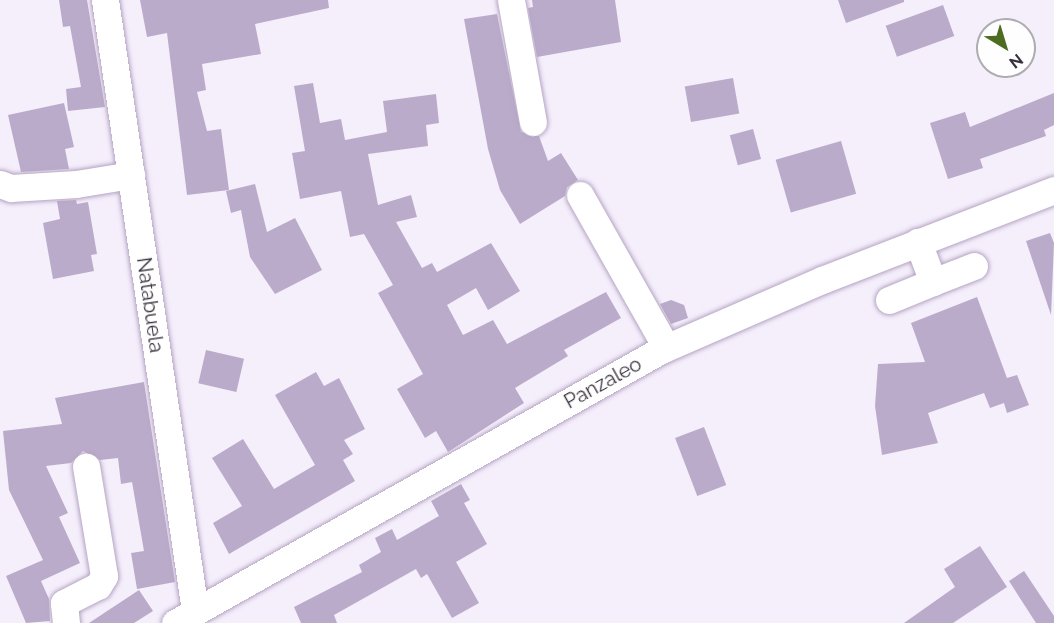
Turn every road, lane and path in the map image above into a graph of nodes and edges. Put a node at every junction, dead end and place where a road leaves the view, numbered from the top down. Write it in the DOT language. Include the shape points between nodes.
graph roads {
  1 [pos="105,0"];
  2 [pos="511,0"];
  3 [pos="533,122"];
  4 [pos="131,175"];
  5 [pos="0,184"];
  6 [pos="1054,190"];
  7 [pos="580,195"];
  8 [pos="918,242"];
  9 [pos="974,266"];
  10 [pos="933,282"];
  11 [pos="889,300"];
  12 [pos="666,347"];
  13 [pos="86,466"];
  14 [pos="185,617"];
  15 [pos="66,623"];
  1 -- 4 [label="street, Natabuela"];
  2 -- 3 [label="street"];
  4 -- 5 [label="street" via="76,184 11,188"];
  4 -- 14 [label="street, Natabuela"];
  6 -- 8 [label="street, Panzaleo"];
  7 -- 12 [label="street"];
  8 -- 10 [label="street"];
  8 -- 12 [label="street, Panzaleo"];
  9 -- 10 [label="street"];
  10 -- 11 [label="street"];
  12 -- 14 [label="street, Panzaleo"];
  13 -- 15 [label="street" via="104,576 98,586 64,603"];
}
